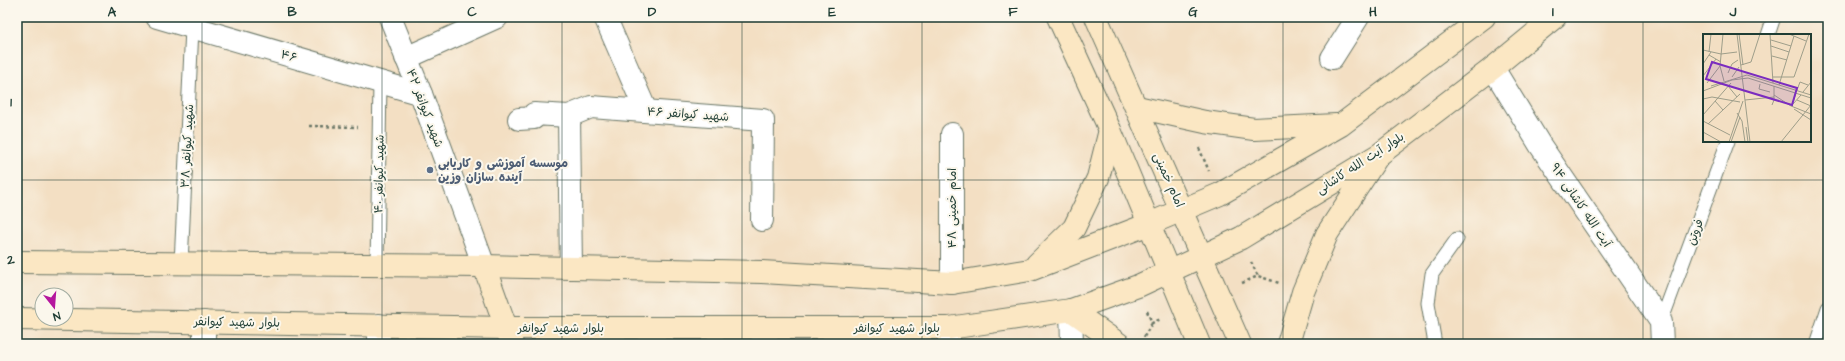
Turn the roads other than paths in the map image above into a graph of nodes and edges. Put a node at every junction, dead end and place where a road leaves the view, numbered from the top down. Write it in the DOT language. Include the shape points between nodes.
graph roads {
  1 [pos="157,17"];
  2 [pos="390,17"];
  3 [pos="497,17"];
  4 [pos="605,17"];
  5 [pos="1058,17"];
  6 [pos="1096,17"];
  7 [pos="1358,17"];
  8 [pos="1484,17"];
  9 [pos="1555,17"];
  10 [pos="1774,17"];
  11 [pos="192,28"];
  12 [pos="1768,34"];
  13 [pos="406,58"];
  14 [pos="1332,58"];
  15 [pos="1493,68"];
  16 [pos="380,83"];
  17 [pos="421,94"];
  18 [pos="1137,107"];
  19 [pos="646,111"];
  20 [pos="569,116"];
  21 [pos="519,119"];
  22 [pos="1341,125"];
  23 [pos="1110,130"];
  24 [pos="952,134"];
  25 [pos="1728,142"];
  26 [pos="1380,154"];
  27 [pos="1182,210"];
  28 [pos="762,220"];
  29 [pos="1150,224"];
  30 [pos="1457,239"];
  31 [pos="1203,256"];
  32 [pos="17,262"];
  33 [pos="181,264"];
  34 [pos="377,266"];
  35 [pos="484,266"];
  36 [pos="571,268"];
  37 [pos="1030,270"];
  38 [pos="1169,272"];
  39 [pos="952,283"];
  40 [pos="1828,308"];
  41 [pos="1071,310"];
  42 [pos="17,319"];
  43 [pos="204,322"];
  44 [pos="1661,322"];
  45 [pos="379,334"];
  46 [pos="510,336"];
  47 [pos="763,336"];
  48 [pos="949,336"];
  49 [pos="204,344"];
  50 [pos="1072,344"];
  51 [pos="1119,344"];
  52 [pos="1199,344"];
  53 [pos="1240,344"];
  54 [pos="1288,344"];
  55 [pos="1435,344"];
  56 [pos="1662,344"];
  57 [pos="1816,344"];
  1 -- 11 [label="street, ۴۶"];
  2 -- 13 [label="street, شهید کیوانفر ۴۲"];
  3 -- 13 [label="street"];
  4 -- 19 [label="street"];
  5 -- 23 [label="main road"];
  6 -- 18 [label="main road, امام خمینی"];
  7 -- 14 [label="street"];
  8 -- 22 [label="main road"];
  9 -- 15 [label="main road, بلوار آیت الله کاشانی"];
  10 -- 12 [label="lane"];
  11 -- 16 [label="street, ۴۶"];
  11 -- 33 [label="lane, شهید کیوانفر ۳۸"];
  13 -- 17 [label="street, شهید کیوانفر ۴۲"];
  15 -- 26 [label="main road, بلوار آیت الله کاشانی"];
  15 -- 44 [label="street, آیت الله کاشانی ۹۴" via="1540,145"];
  16 -- 17 [label="street, ۴۶"];
  16 -- 34 [label="lane, شهید کیوانفر ۴۰"];
  17 -- 35 [label="street, شهید کیوانفر ۴۲"];
  18 -- 22 [label="main road" via="1204,122 1254,129"];
  18 -- 27 [label="main road, امام خمینی"];
  19 -- 20 [label="street, شهید کیوانفر ۴۶" via="590,107"];
  19 -- 28 [label="street, شهید کیوانفر ۴۶" via="763,120"];
  20 -- 21 [label="street, شهید کیوانفر ۴۶" via="534,114 534,118"];
  20 -- 36 [label="street"];
  22 -- 27 [label="main road" via="1220,194"];
  23 -- 29 [label="main road"];
  23 -- 37 [label="main road" via="1098,178 1074,228"];
  24 -- 39 [label="street, امام خمینی ۴۸"];
  25 -- 44 [label="lane, فروتن"];
  26 -- 31 [label="main road, بلوار آیت الله کاشانی" via="1241,238"];
  26 -- 54 [label="main road" via="1327,234 1303,292"];
  27 -- 29 [label="main road"];
  27 -- 31 [label="main road, امام خمینی"];
  29 -- 37 [label="main road"];
  29 -- 38 [label="main road"];
  30 -- 55 [label="lane" via="1432,274 1428,303"];
  31 -- 38 [label="main road, بلوار آیت الله کاشانی"];
  31 -- 53 [label="main road, امام خمینی"];
  32 -- 33 [label="main road"];
  33 -- 34 [label="main road"];
  34 -- 35 [label="main road"];
  35 -- 36 [label="main road"];
  35 -- 46 [label="main road"];
  36 -- 39 [label="main road" via="762,272"];
  37 -- 39 [label="main road"];
  38 -- 41 [label="main road, بلوار شهید کیوانفر"];
  38 -- 52 [label="main road"];
  40 -- 57 [label="lane"];
  41 -- 48 [label="main road, بلوار شهید کیوانفر"];
  41 -- 50 [label="street"];
  41 -- 51 [label="main road"];
  42 -- 43 [label="main road, بلوار شهید کیوانفر"];
  43 -- 45 [label="main road, بلوار شهید کیوانفر"];
  43 -- 49 [label="street"];
  44 -- 56 [label="street"];
  45 -- 46 [label="main road, بلوار شهید کیوانفر"];
  46 -- 47 [label="main road, بلوار شهید کیوانفر"];
  47 -- 48 [label="main road, بلوار شهید کیوانفر"];
}
